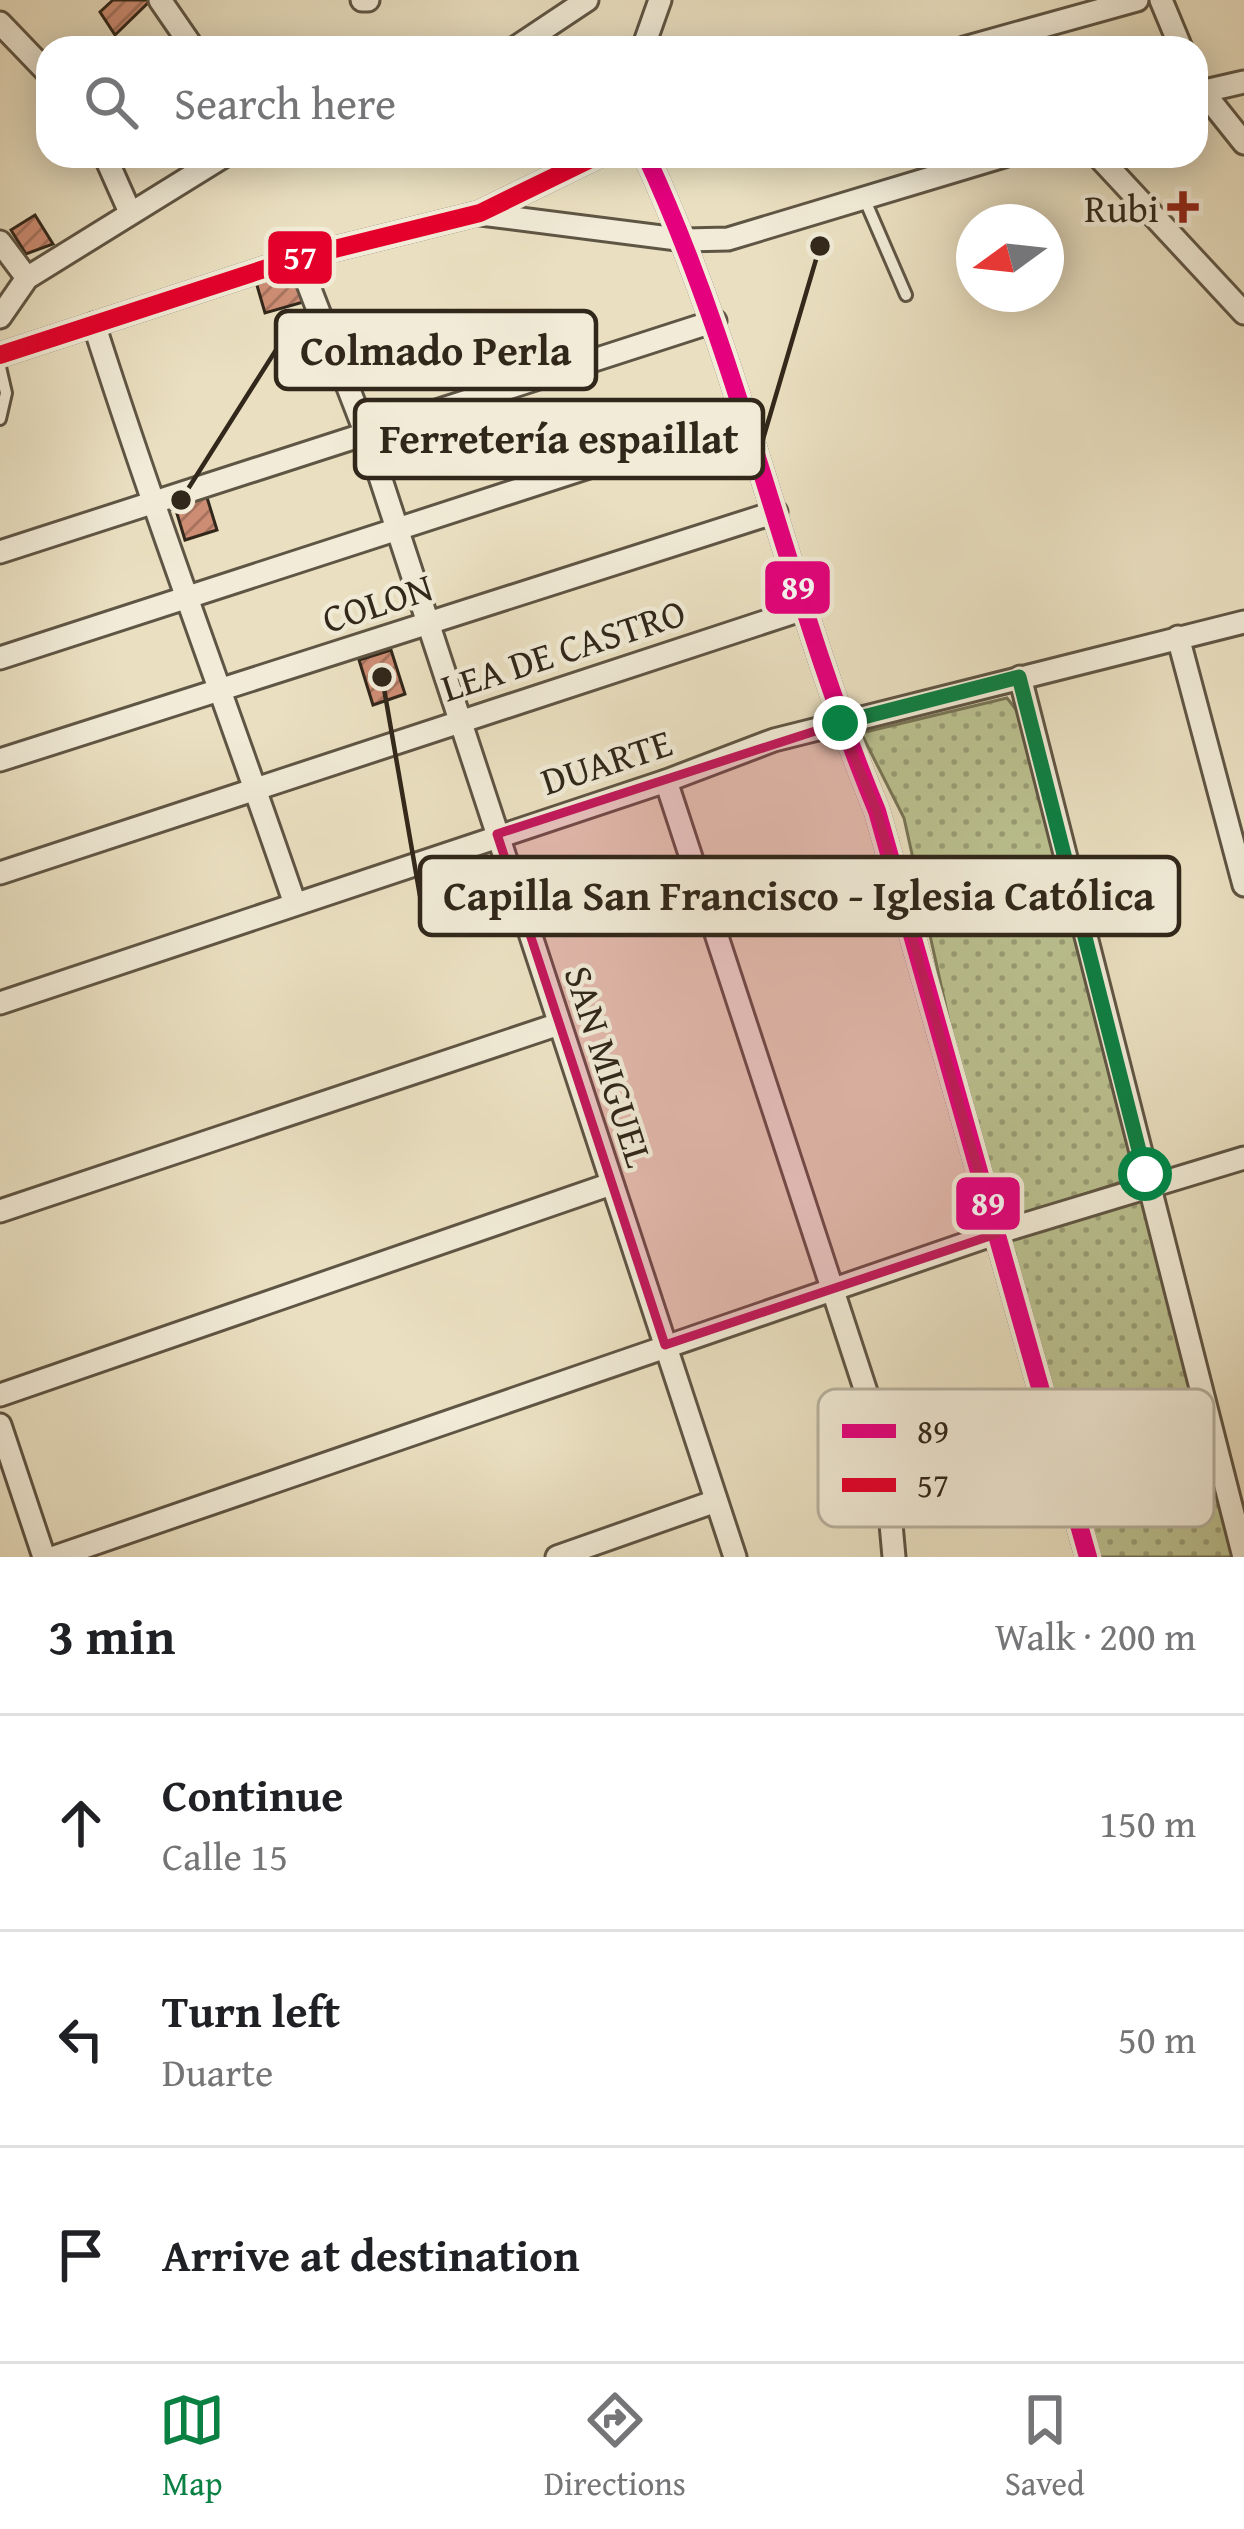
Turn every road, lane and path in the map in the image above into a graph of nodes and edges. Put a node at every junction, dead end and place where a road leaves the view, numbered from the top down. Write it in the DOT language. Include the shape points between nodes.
graph roads {
  1 [pos="160,0"];
  2 [pos="587,0"];
  3 [pos="660,0"];
  4 [pos="1137,0"];
  5 [pos="1161,0"];
  6 [pos="0,22"];
  7 [pos="185,36"];
  8 [pos="533,36"];
  9 [pos="647,36"];
  10 [pos="1007,36"];
  11 [pos="1176,36"];
  12 [pos="36,60"];
  13 [pos="1244,82"];
  14 [pos="1208,88"];
  15 [pos="1208,102"];
  16 [pos="1244,143"];
  17 [pos="110,168"];
  18 [pos="203,168"];
  19 [pos="573,168"];
  20 [pos="652,168"];
  21 [pos="964,168"];
  22 [pos="1109,168"];
  23 [pos="864,198"];
  24 [pos="129,210"];
  25 [pos="480,214"];
  26 [pos="685,240"];
  27 [pos="0,242"];
  28 [pos="298,257"];
  29 [pos="27,278"];
  30 [pos="906,295"];
  31 [pos="1244,313"];
  32 [pos="0,317"];
  33 [pos="715,321"];
  34 [pos="94,324"];
  35 [pos="0,355"];
  36 [pos="0,367"];
  37 [pos="746,416"];
  38 [pos="0,419"];
  39 [pos="366,434"];
  40 [pos="151,503"];
  41 [pos="776,512"];
  42 [pos="395,530"];
  43 [pos="0,552"];
  44 [pos="190,596"];
  45 [pos="807,608"];
  46 [pos="1244,622"];
  47 [pos="427,624"];
  48 [pos="1178,637"];
  49 [pos="0,658"];
  50 [pos="1019,677"];
  51 [pos="221,689"];
  52 [pos="459,721"];
  53 [pos="840,723"];
  54 [pos="0,760"];
  55 [pos="666,781"];
  56 [pos="255,786"];
  57 [pos="1235,810"];
  58 [pos="496,834"];
  59 [pos="0,873"];
  60 [pos="1244,885"];
  61 [pos="296,904"];
  62 [pos="0,1003"];
  63 [pos="559,1024"];
  64 [pos="1244,1158"];
  65 [pos="611,1184"];
  66 [pos="1147,1186"];
  67 [pos="0,1211"];
  68 [pos="996,1234"];
  69 [pos="833,1288"];
  70 [pos="665,1345"];
  71 [pos="865,1389"];
  72 [pos="1040,1389"];
  73 [pos="1200,1389"];
  74 [pos="0,1395"];
  75 [pos="0,1425"];
  76 [pos="1214,1442"];
  77 [pos="716,1501"];
  78 [pos="891,1527"];
  79 [pos="1079,1527"];
  80 [pos="44,1557"];
  81 [pos="55,1557"];
  82 [pos="556,1557"];
  83 [pos="735,1557"];
  84 [pos="894,1557"];
  85 [pos="1088,1557"];
  86 [pos="1244,1557"];
  1 -- 7 [label="street"];
  2 -- 8 [label="street"];
  3 -- 9 [label="street"];
  4 -- 10 [label="street"];
  5 -- 11 [label="street"];
  6 -- 12 [label="street"];
  13 -- 14 [label="street"];
  15 -- 16 [label="street"];
  17 -- 24 [label="street"];
  18 -- 24 [label="street"];
  19 -- 25 [label="street"];
  20 -- 26 [label="street"];
  21 -- 23 [label="street"];
  22 -- 31 [label="street"];
  23 -- 26 [label="street" via="728,239"];
  23 -- 30 [label="lane"];
  24 -- 29 [label="street"];
  25 -- 26 [label="street"];
  25 -- 28 [label="street"];
  26 -- 33 [label="street"];
  27 -- 29 [label="street"];
  28 -- 34 [label="street"];
  28 -- 39 [label="street, SAN MIGUEL"];
  29 -- 32 [label="street"];
  33 -- 37 [label="street"];
  33 -- 39 [label="street"];
  34 -- 35 [label="street"];
  34 -- 40 [label="street"];
  36 -- 38 [label="lane"];
  37 -- 41 [label="street"];
  37 -- 42 [label="street"];
  39 -- 40 [label="street"];
  39 -- 42 [label="street, SAN MIGUEL"];
  40 -- 43 [label="street"];
  40 -- 44 [label="street"];
  41 -- 45 [label="street"];
  41 -- 47 [label="street, COLON"];
  42 -- 44 [label="street"];
  42 -- 47 [label="street, SAN MIGUEL"];
  44 -- 49 [label="street"];
  44 -- 51 [label="street"];
  45 -- 52 [label="street, LEA DE CASTRO"];
  45 -- 53 [label="street"];
  46 -- 48 [label="street, DUARTE"];
  47 -- 51 [label="street, COLON"];
  47 -- 52 [label="street, SAN MIGUEL"];
  48 -- 50 [label="street, DUARTE"];
  48 -- 57 [label="street"];
  50 -- 53 [label="street, DUARTE"];
  50 -- 66 [label="street"];
  51 -- 54 [label="street, COLON"];
  51 -- 56 [label="street"];
  52 -- 56 [label="street, LEA DE CASTRO"];
  52 -- 58 [label="street, SAN MIGUEL"];
  53 -- 55 [label="street, DUARTE"];
  53 -- 68 [label="street" via="877,811"];
  55 -- 58 [label="street, DUARTE"];
  55 -- 69 [label="street"];
  56 -- 59 [label="street, LEA DE CASTRO"];
  56 -- 61 [label="street"];
  57 -- 60 [label="street"];
  58 -- 61 [label="street, DUARTE"];
  58 -- 63 [label="street, SAN MIGUEL"];
  61 -- 62 [label="street, DUARTE"];
  63 -- 65 [label="street, SAN MIGUEL"];
  63 -- 67 [label="street"];
  64 -- 66 [label="street"];
  65 -- 70 [label="street, SAN MIGUEL"];
  65 -- 74 [label="street"];
  66 -- 68 [label="street"];
  66 -- 73 [label="street"];
  68 -- 69 [label="street"];
  68 -- 72 [label="street"];
  69 -- 70 [label="street"];
  69 -- 71 [label="street"];
  70 -- 77 [label="street, SAN MIGUEL"];
  70 -- 81 [label="street"];
  75 -- 80 [label="street"];
  76 -- 86 [label="street"];
  77 -- 82 [label="street"];
  77 -- 83 [label="street, SAN MIGUEL"];
  78 -- 84 [label="street"];
  79 -- 85 [label="street"];
}
